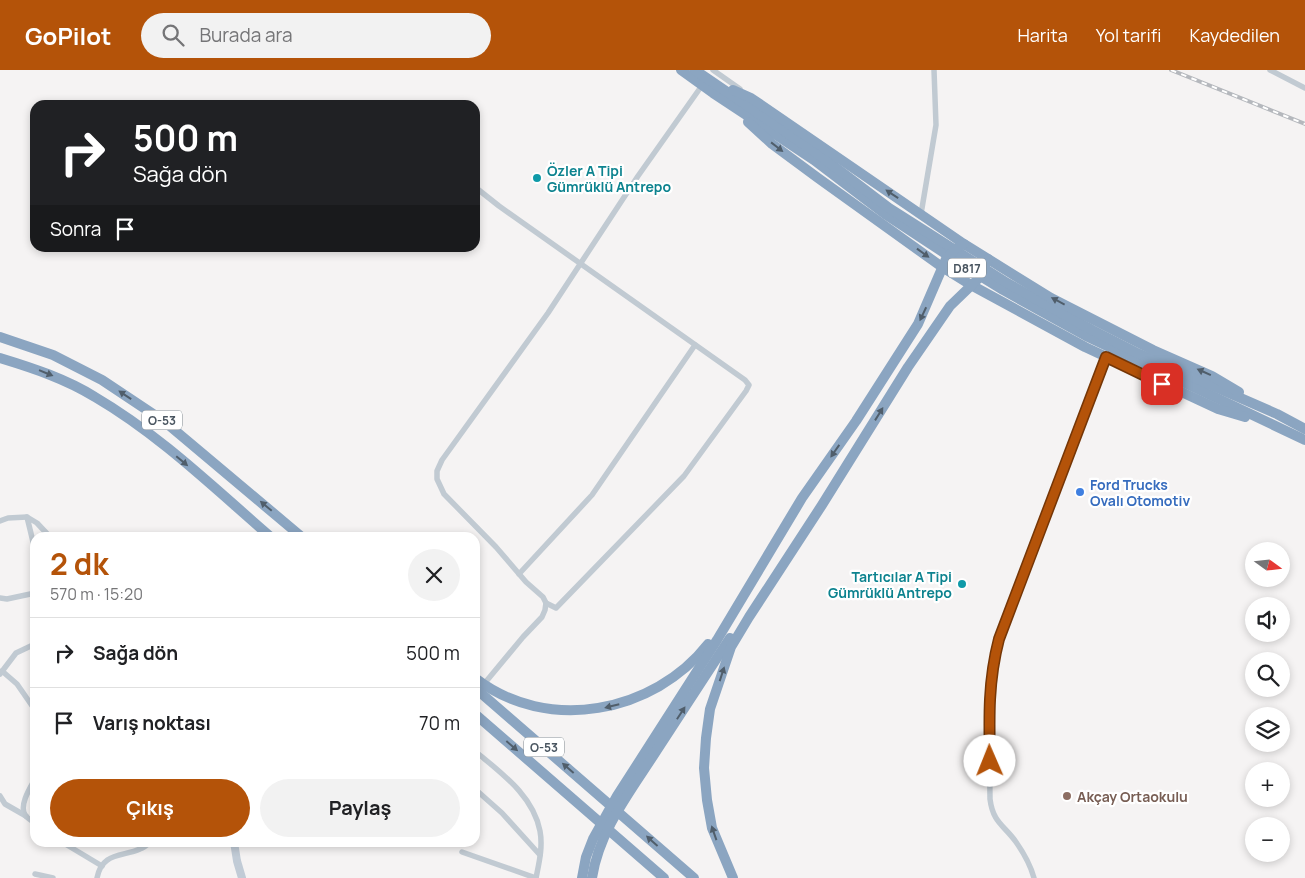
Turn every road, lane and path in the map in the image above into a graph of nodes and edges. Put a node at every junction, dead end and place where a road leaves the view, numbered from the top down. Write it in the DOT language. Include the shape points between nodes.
graph roads {
  1 [pos="681,70"];
  2 [pos="696,70"];
  3 [pos="934,70"];
  4 [pos="1270,70"];
  5 [pos="708,78"];
  6 [pos="1305,88"];
  7 [pos="713,93"];
  8 [pos="816,157"];
  9 [pos="480,191"];
  10 [pos="921,214"];
  11 [pos="964,244"];
  12 [pos="988,259"];
  13 [pos="581,262"];
  14 [pos="942,267"];
  15 [pos="971,285"];
  16 [pos="0,337"];
  17 [pos="695,345"];
  18 [pos="1133,355"];
  19 [pos="1106,357"];
  20 [pos="0,358"];
  21 [pos="1277,414"];
  22 [pos="1276,427"];
  23 [pos="1305,428"];
  24 [pos="1305,440"];
  25 [pos="816,515"];
  26 [pos="27,518"];
  27 [pos="0,521"];
  28 [pos="30,532"];
  29 [pos="45,532"];
  30 [pos="265,532"];
  31 [pos="296,532"];
  32 [pos="519,574"];
  33 [pos="750,586"];
  34 [pos="30,594"];
  35 [pos="0,598"];
  36 [pos="546,603"];
  37 [pos="30,646"];
  38 [pos="1,672"];
  39 [pos="480,686"];
  40 [pos="480,687"];
  41 [pos="480,688"];
  42 [pos="30,703"];
  43 [pos="480,718"];
  44 [pos="480,755"];
  45 [pos="30,790"];
  46 [pos="480,793"];
  47 [pos="0,796"];
  48 [pos="26,816"];
  49 [pos="30,819"];
  50 [pos="70,847"];
  51 [pos="144,847"];
  52 [pos="235,847"];
  53 [pos="462,852"];
  54 [pos="635,852"];
  55 [pos="540,855"];
  56 [pos="102,866"];
  57 [pos="35,874"];
  58 [pos="53,878"];
  59 [pos="97,878"];
  60 [pos="242,878"];
  61 [pos="536,878"];
  62 [pos="582,878"];
  63 [pos="592,878"];
  64 [pos="660,878"];
  65 [pos="664,878"];
  66 [pos="694,878"];
  67 [pos="733,878"];
  68 [pos="1034,878"];
  1 -- 5 [label="highway, D817"];
  2 -- 5 [label="highway, D817"];
  3 -- 10 [label="street" via="936,125"];
  4 -- 6 [label="street"];
  5 -- 7 [label="highway, D817"];
  5 -- 8 [label="highway, D817"];
  10 -- 5 [label="highway, one-way" via="751,98"];
  5 -- 13 [label="street"];
  7 -- 8 [label="highway, D817"];
  7 -- 14 [label="highway, one-way" via="772,144"];
  8 -- 18 [label="highway, D817" via="966,258"];
  9 -- 13 [label="street"];
  10 -- 11 [label="highway"];
  11 -- 12 [label="highway"];
  11 -- 14 [label="highway" via="955,249"];
  12 -- 15 [label="highway" via="978,280"];
  21 -- 12 [label="highway, one-way" via="1212,376 1051,298"];
  13 -- 17 [label="street"];
  13 -- 32 [label="street" via="437,470 437,479 444,494"];
  14 -- 15 [label="highway"];
  14 -- 33 [label="highway, one-way" via="918,324 802,498"];
  15 -- 19 [label="highway"];
  25 -- 15 [label="highway, one-way" via="908,367 950,306"];
  31 -- 16 [label="highway, O-53, one-way" via="165,422 102,380 53,355"];
  17 -- 32 [label="street" via="592,495"];
  17 -- 36 [label="street" via="745,380 748,385 746,391 684,476 556,608"];
  18 -- 21 [label="highway, D817"];
  18 -- 22 [label="highway, D817"];
  19 -- 22 [label="highway" via="1218,409"];
  19 -- 68 [label="street" via="1006,619 993,665 989,698 992,811 994,818 1017,843"];
  20 -- 30 [label="highway, O-53, one-way" via="46,373 95,396 148,433"];
  21 -- 23 [label="highway, D817"];
  22 -- 24 [label="highway, D817"];
  63 -- 25 [label="highway, one-way" via="600,844 624,802 781,560"];
  67 -- 25 [label="highway, one-way" via="712,828 706,800 704,768 710,709 731,646"];
  26 -- 27 [label="street"];
  26 -- 28 [label="street"];
  26 -- 29 [label="street"];
  32 -- 36 [label="street"];
  33 -- 40 [label="highway, one-way" via="690,664 656,690 636,698 599,709 559,710 535,706"];
  33 -- 62 [label="highway" via="598,830 586,858"];
  34 -- 35 [label="street"];
  36 -- 39 [label="street" via="542,617"];
  37 -- 38 [label="street" via="16,653"];
  38 -- 42 [label="street" via="16,684"];
  66 -- 41 [label="highway, O-53, one-way"];
  43 -- 54 [label="highway, O-53, one-way"];
  44 -- 55 [label="street" via="523,794 540,832"];
  45 -- 48 [label="street" via="24,803"];
  46 -- 55 [label="street"];
  47 -- 48 [label="street" via="5,804"];
  48 -- 49 [label="street"];
  50 -- 56 [label="street"];
  51 -- 56 [label="street" via="114,856"];
  52 -- 60 [label="street"];
  53 -- 61 [label="street"];
  54 -- 64 [label="highway"];
  54 -- 65 [label="highway, O-53"];
  55 -- 61 [label="street"];
  56 -- 59 [label="street"];
  57 -- 58 [label="street"];
}
